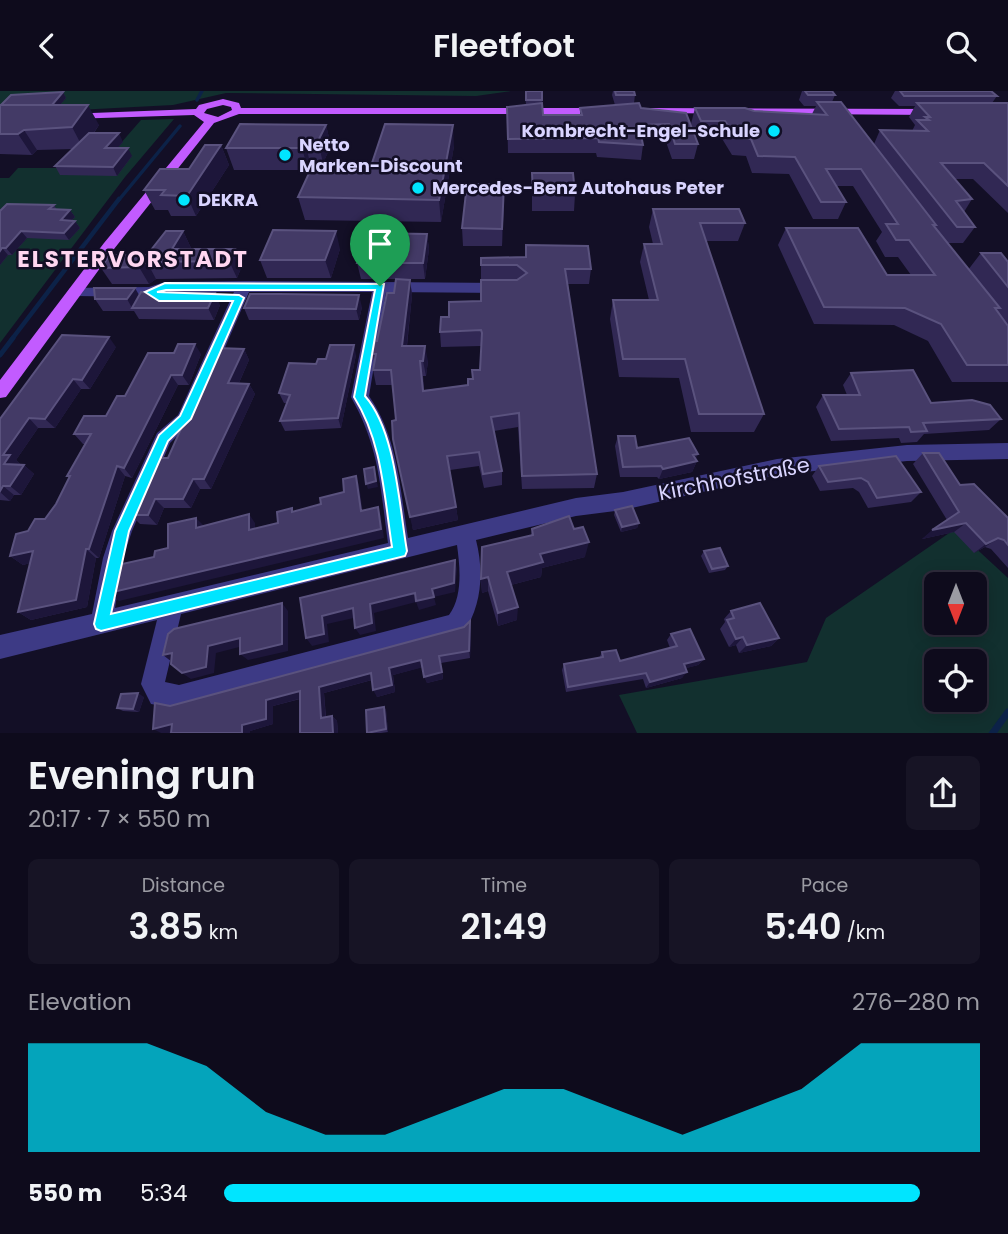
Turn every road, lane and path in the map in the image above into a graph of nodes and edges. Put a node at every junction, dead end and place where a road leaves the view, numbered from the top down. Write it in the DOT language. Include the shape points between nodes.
graph roads {
  1 [pos="237,111"];
  2 [pos="616,111"];
  3 [pos="642,111"];
  4 [pos="198,112"];
  5 [pos="839,112"];
  6 [pos="952,112"];
  7 [pos="52,117"];
  8 [pos="211,120"];
  9 [pos="852,130"];
  10 [pos="517,288"];
  11 [pos="75,291"];
  12 [pos="242,292"];
  13 [pos="380,293"];
  14 [pos="0,392"];
  15 [pos="1008,451"];
  16 [pos="466,536"];
  17 [pos="400,551"];
  18 [pos="171,607"];
  19 [pos="101,624"];
  20 [pos="0,647"];
  1 -- 2 [label="main road"];
  1 -- 4 [label="main road" via="235,105 223,102"];
  1 -- 8 [label="main road"];
  3 -- 5 [label="main road"];
  4 -- 7 [label="main road"];
  4 -- 8 [label="main road"];
  5 -- 6 [label="main road"];
  5 -- 9 [label="street"];
  8 -- 11 [label="main road"];
  10 -- 13 [label="street"];
  11 -- 12 [label="street" via="150,292 159,298"];
  11 -- 14 [label="main road"];
  12 -- 13 [label="street"];
  12 -- 19 [label="street" via="185,419 163,438 122,531"];
  13 -- 17 [label="street" via="359,397 370,409 379,432"];
  15 -- 16 [label="street, Kirchhofstraße" via="907,453 777,467 623,501 576,506"];
  16 -- 17 [label="street, Kirchhofstraße"];
  16 -- 18 [label="street" via="466,608 456,624 179,697 160,695 153,684"];
  17 -- 18 [label="street, Kirchhofstraße"];
  18 -- 19 [label="street, Kirchhofstraße"];
  19 -- 20 [label="street, Kirchhofstraße"];
}
